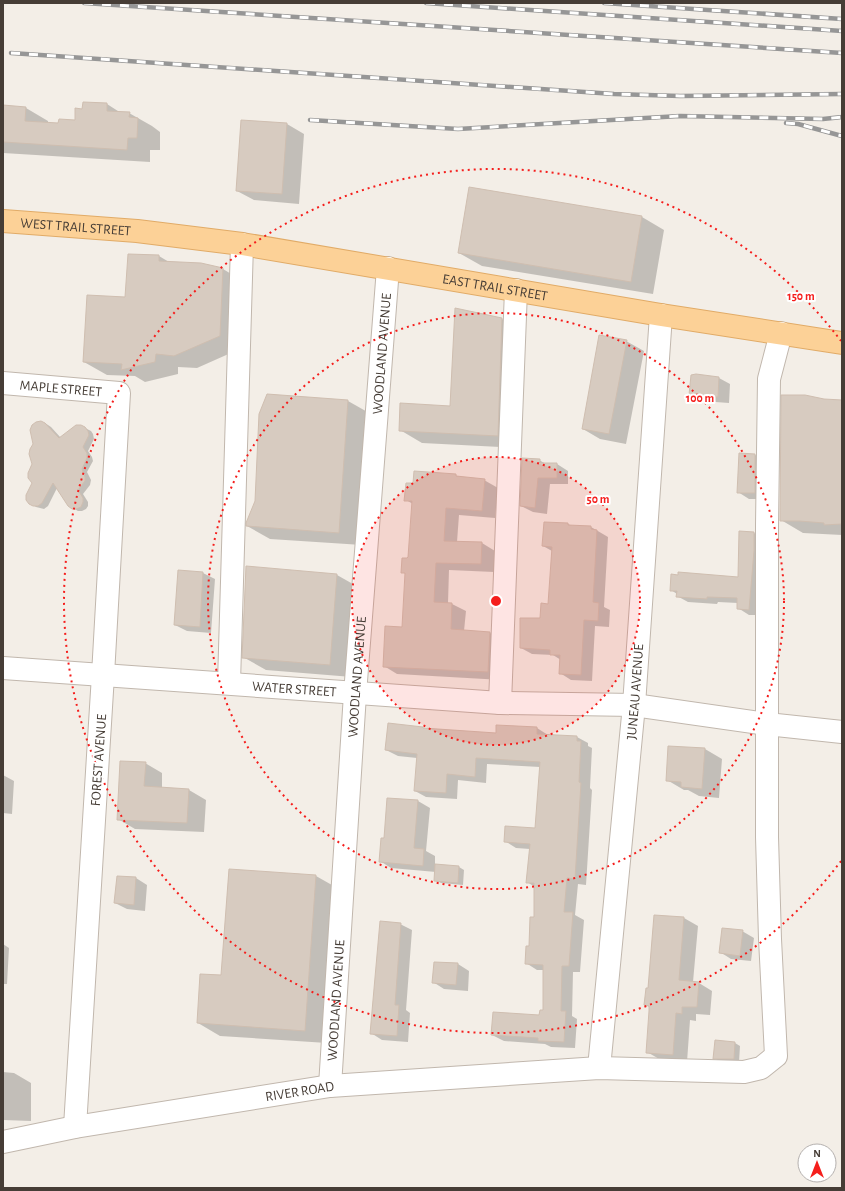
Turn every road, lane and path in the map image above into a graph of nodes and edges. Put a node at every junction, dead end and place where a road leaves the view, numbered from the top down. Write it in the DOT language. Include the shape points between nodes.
graph roads {
  1 [pos="3,221"];
  2 [pos="148,232"];
  3 [pos="242,244"];
  4 [pos="388,268"];
  5 [pos="516,290"];
  6 [pos="661,315"];
  7 [pos="781,333"];
  8 [pos="842,343"];
  9 [pos="3,383"];
  10 [pos="119,392"];
  11 [pos="3,668"];
  12 [pos="103,675"];
  13 [pos="228,683"];
  14 [pos="355,694"];
  15 [pos="500,703"];
  16 [pos="634,705"];
  17 [pos="767,724"];
  18 [pos="842,732"];
  19 [pos="599,1068"];
  20 [pos="330,1086"];
  21 [pos="75,1126"];
  22 [pos="3,1142"];
  1 -- 2 [label="main road, WEST TRAIL STREET"];
  2 -- 3 [label="main road, EAST TRAIL STREET"];
  3 -- 4 [label="main road, EAST TRAIL STREET"];
  3 -- 13 [label="street"];
  4 -- 5 [label="main road, EAST TRAIL STREET"];
  4 -- 14 [label="street, WOODLAND AVENUE"];
  5 -- 6 [label="main road, EAST TRAIL STREET"];
  5 -- 15 [label="street"];
  6 -- 7 [label="main road, EAST TRAIL STREET"];
  6 -- 16 [label="street, JUNEAU AVENUE"];
  7 -- 8 [label="main road, EAST TRAIL STREET"];
  7 -- 17 [label="street" via="770,379"];
  9 -- 10 [label="street, MAPLE STREET"];
  10 -- 12 [label="street, FOREST AVENUE"];
  11 -- 12 [label="street, WATER STREET"];
  12 -- 13 [label="street, WATER STREET"];
  12 -- 21 [label="street, FOREST AVENUE"];
  13 -- 14 [label="street, WATER STREET"];
  14 -- 15 [label="street, WATER STREET"];
  14 -- 20 [label="street, WOODLAND AVENUE"];
  15 -- 16 [label="street, WATER STREET"];
  16 -- 17 [label="street, WATER STREET"];
  16 -- 19 [label="street, JUNEAU AVENUE"];
  17 -- 18 [label="street, WATER STREET"];
  17 -- 19 [label="street, RIVER ROAD" via="770,939 776,1056 761,1068 744,1072"];
  19 -- 20 [label="street, RIVER ROAD"];
  20 -- 21 [label="street, RIVER ROAD"];
  21 -- 22 [label="street, RIVER ROAD"];
}
